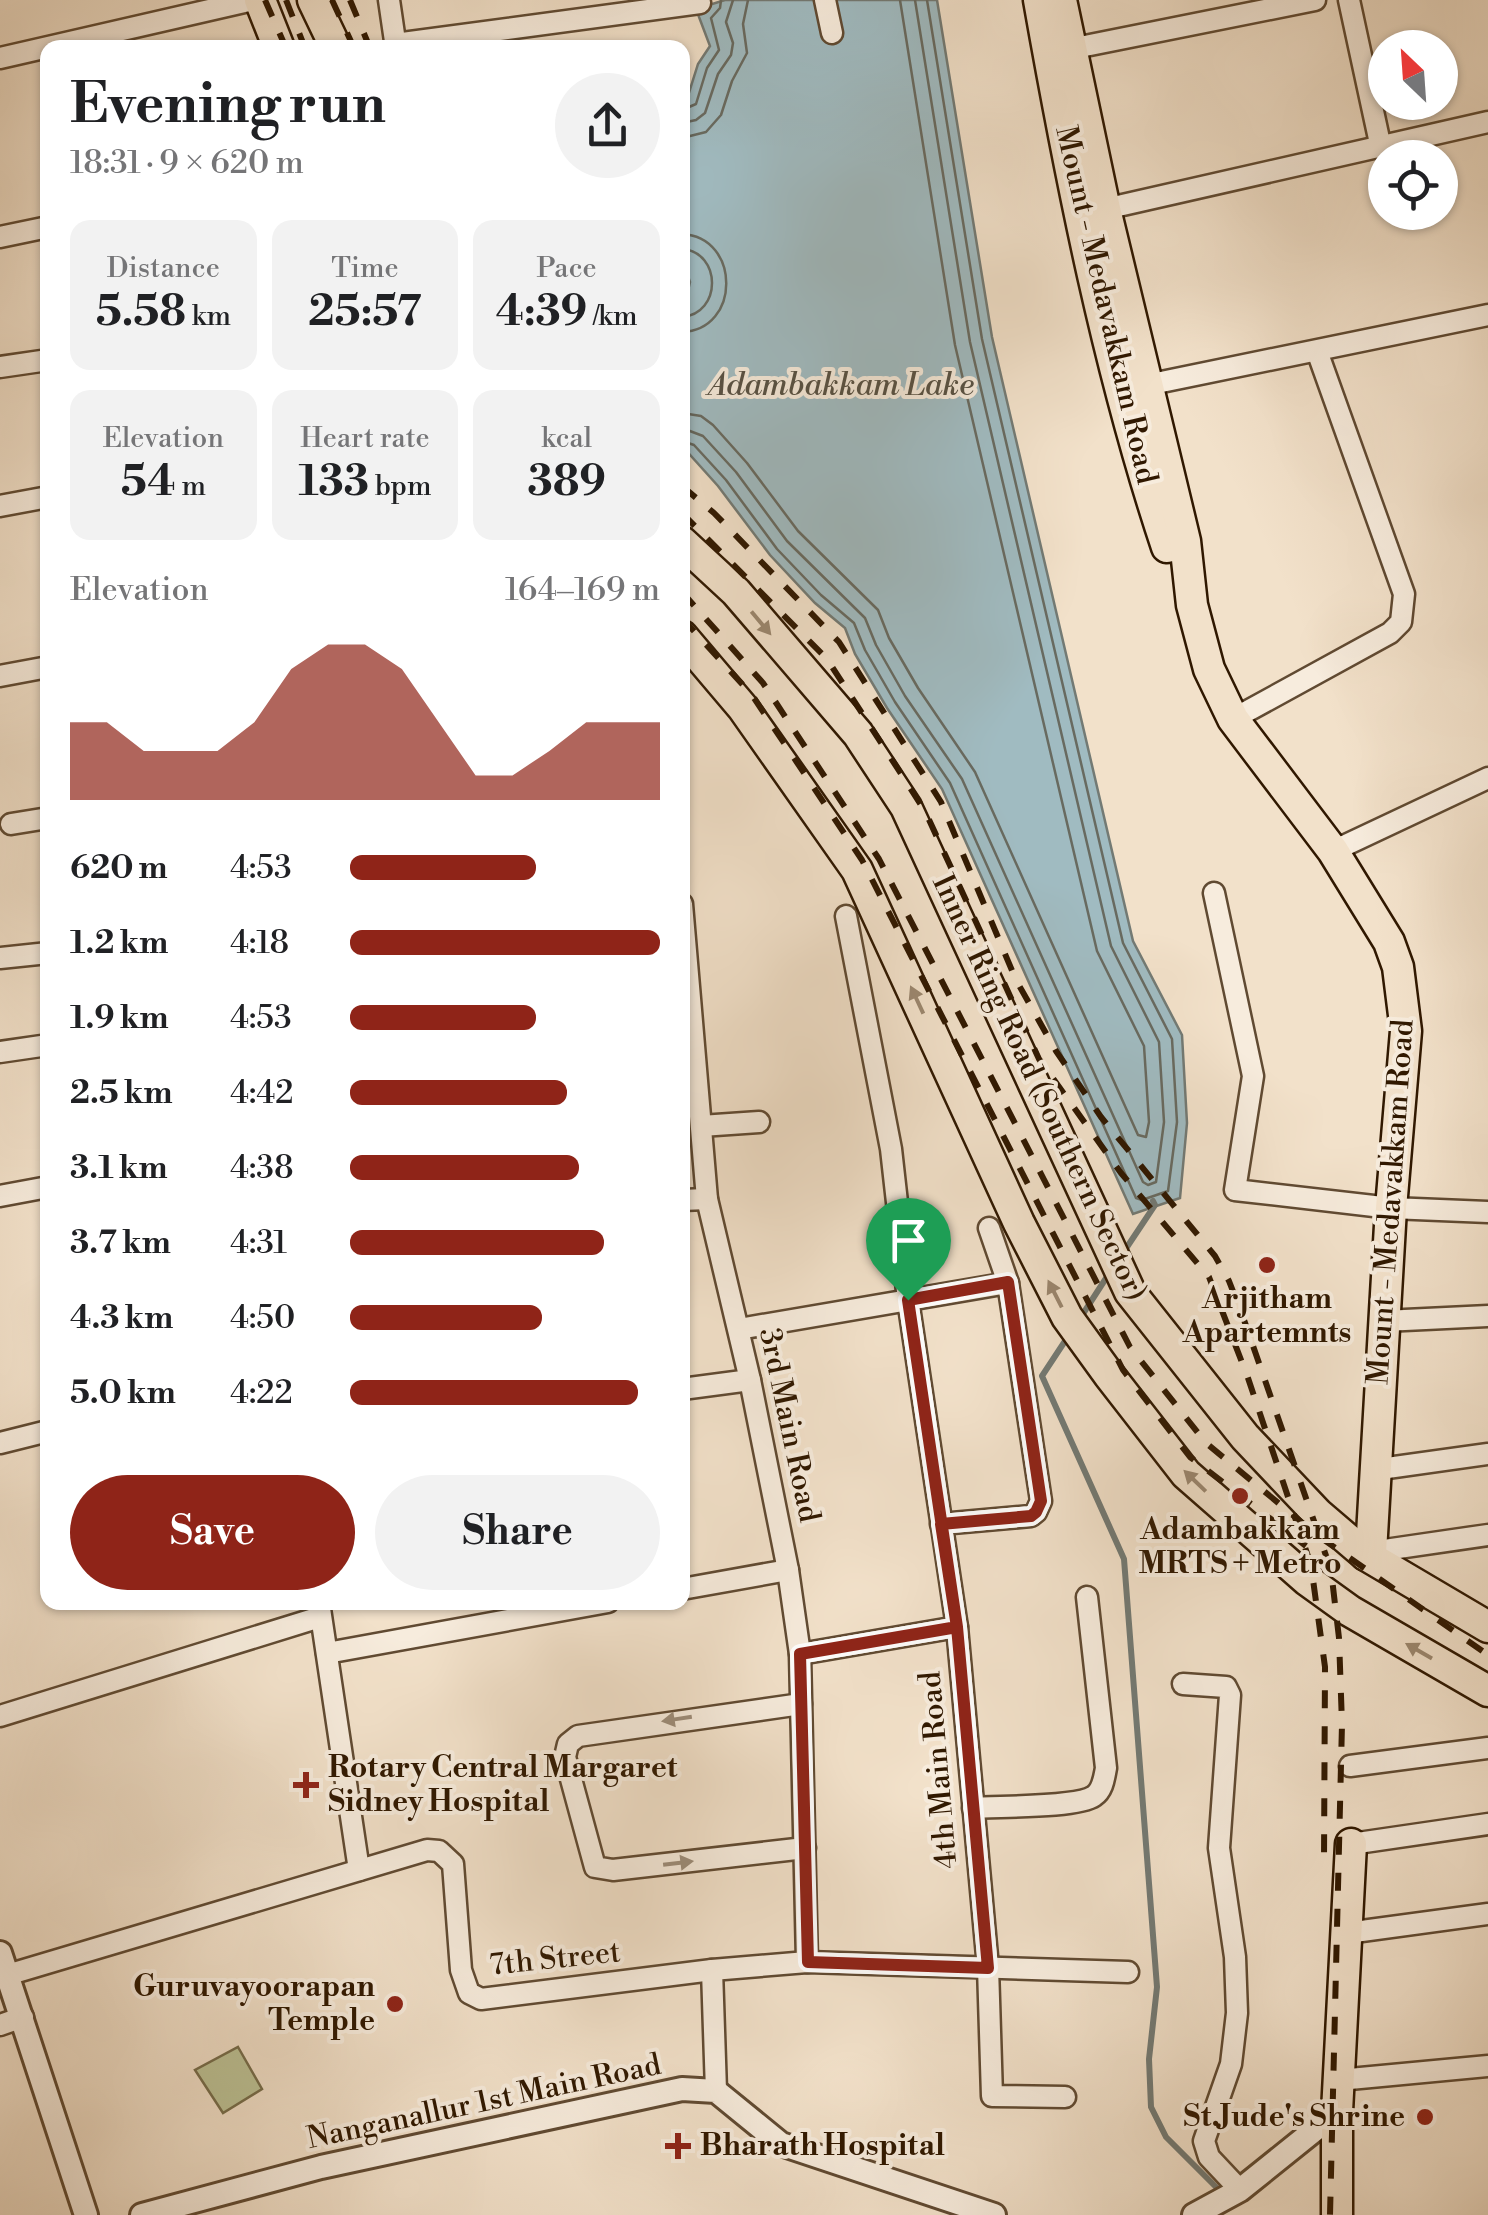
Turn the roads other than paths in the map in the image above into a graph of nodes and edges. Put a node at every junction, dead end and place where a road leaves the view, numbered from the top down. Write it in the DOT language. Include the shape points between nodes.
graph roads {
  1 [pos="257,0"];
  2 [pos="313,0"];
  3 [pos="390,0"];
  4 [pos="825,0"];
  5 [pos="1039,0"];
  6 [pos="1061,0"];
  7 [pos="1315,0"];
  8 [pos="1349,0"];
  9 [pos="700,3"];
  10 [pos="832,33"];
  11 [pos="80,40"];
  12 [pos="276,40"];
  13 [pos="332,40"];
  14 [pos="394,40"];
  15 [pos="438,40"];
  16 [pos="40,49"];
  17 [pos="1070,49"];
  18 [pos="0,58"];
  19 [pos="1488,122"];
  20 [pos="1379,140"];
  21 [pos="1414,140"];
  22 [pos="1368,151"];
  23 [pos="1105,209"];
  24 [pos="40,229"];
  25 [pos="0,237"];
  26 [pos="1488,315"];
  27 [pos="1317,351"];
  28 [pos="40,361"];
  29 [pos="0,367"];
  30 [pos="1135,388"];
  31 [pos="40,498"];
  32 [pos="0,506"];
  33 [pos="690,556"];
  34 [pos="690,645"];
  35 [pos="40,668"];
  36 [pos="0,676"];
  37 [pos="1233,719"];
  38 [pos="1488,778"];
  39 [pos="40,819"];
  40 [pos="11,824"];
  41 [pos="1334,852"];
  42 [pos="1214,893"];
  43 [pos="846,916"];
  44 [pos="40,954"];
  45 [pos="0,958"];
  46 [pos="690,1010"];
  47 [pos="40,1045"];
  48 [pos="0,1052"];
  49 [pos="759,1122"];
  50 [pos="700,1126"];
  51 [pos="40,1188"];
  52 [pos="0,1196"];
  53 [pos="707,1198"];
  54 [pos="690,1199"];
  55 [pos="1391,1208"];
  56 [pos="1488,1212"];
  57 [pos="989,1228"];
  58 [pos="1008,1282"];
  59 [pos="908,1300"];
  60 [pos="1488,1316"];
  61 [pos="1384,1321"];
  62 [pos="738,1329"];
  63 [pos="750,1380"];
  64 [pos="690,1388"];
  65 [pos="40,1433"];
  66 [pos="0,1443"];
  67 [pos="1488,1454"];
  68 [pos="1374,1470"];
  69 [pos="941,1524"];
  70 [pos="1488,1536"];
  71 [pos="1368,1554"];
  72 [pos="788,1570"];
  73 [pos="690,1588"];
  74 [pos="1087,1597"];
  75 [pos="320,1610"];
  76 [pos="564,1610"];
  77 [pos="957,1627"];
  78 [pos="1488,1628"];
  79 [pos="327,1653"];
  80 [pos="800,1654"];
  81 [pos="1183,1684"];
  82 [pos="1488,1691"];
  83 [pos="801,1704"];
  84 [pos="0,1716"];
  85 [pos="1488,1748"];
  86 [pos="1350,1766"];
  87 [pos="973,1808"];
  88 [pos="1488,1824"];
  89 [pos="1352,1844"];
  90 [pos="805,1848"];
  91 [pos="359,1870"];
  92 [pos="1488,1914"];
  93 [pos="1347,1933"];
  94 [pos="808,1962"];
  95 [pos="3,1964"];
  96 [pos="988,1968"];
  97 [pos="712,1970"];
  98 [pos="1128,1972"];
  99 [pos="11,2021"];
  100 [pos="1488,2066"];
  101 [pos="1338,2080"];
  102 [pos="716,2090"];
  103 [pos="1065,2097"];
  104 [pos="1336,2112"];
  105 [pos="1231,2195"];
  106 [pos="1339,2213"];
  107 [pos="86,2215"];
  108 [pos="142,2215"];
  109 [pos="994,2215"];
  110 [pos="1194,2215"];
  1 -- 11 [label="street"];
  1 -- 12 [label="main road"];
  2 -- 13 [label="main road"];
  3 -- 14 [label="street"];
  4 -- 10 [label="street"];
  5 -- 30 [label="main road, Mount - Medavakkam Road" via="1082,219"];
  6 -- 17 [label="main road, Mount - Medavakkam Road"];
  7 -- 17 [label="street"];
  8 -- 20 [label="street"];
  9 -- 15 [label="street"];
  16 -- 18 [label="street"];
  17 -- 23 [label="main road, Mount - Medavakkam Road"];
  19 -- 21 [label="street"];
  22 -- 23 [label="street"];
  23 -- 30 [label="main road, Mount - Medavakkam Road"];
  24 -- 25 [label="street"];
  26 -- 27 [label="street"];
  27 -- 30 [label="street"];
  27 -- 37 [label="street" via="1404,594 1401,622"];
  28 -- 29 [label="street"];
  30 -- 37 [label="main road, Mount - Medavakkam Road" via="1162,530"];
  31 -- 32 [label="street"];
  33 -- 71 [label="main road, Inner Ring Road (Southern Sector), one-way" via="736,592 858,734 906,807 1130,1292 1276,1472"];
  82 -- 34 [label="main road, one-way" via="1307,1580 1186,1474 1109,1375 1066,1317 856,870 743,708"];
  35 -- 36 [label="street"];
  37 -- 41 [label="main road, Mount - Medavakkam Road"];
  38 -- 41 [label="street"];
  39 -- 40 [label="street"];
  41 -- 55 [label="main road, Mount - Medavakkam Road" via="1388,942 1403,995 1406,1031"];
  42 -- 55 [label="street" via="1253,1076 1235,1190"];
  43 -- 59 [label="street, 4th Main Road" via="891,1149"];
  44 -- 45 [label="street"];
  46 -- 50 [label="street, 3rd Main Road"];
  47 -- 48 [label="street"];
  49 -- 50 [label="street"];
  50 -- 53 [label="street, 3rd Main Road"];
  51 -- 52 [label="street"];
  53 -- 54 [label="street"];
  53 -- 62 [label="street, 3rd Main Road"];
  55 -- 56 [label="street"];
  55 -- 61 [label="main road, Mount - Medavakkam Road"];
  57 -- 58 [label="street"];
  58 -- 59 [label="street"];
  58 -- 69 [label="street" via="1041,1501 1031,1516"];
  59 -- 62 [label="street"];
  59 -- 69 [label="street, 4th Main Road"];
  60 -- 61 [label="street"];
  61 -- 68 [label="main road, Mount - Medavakkam Road"];
  62 -- 63 [label="street, 3rd Main Road"];
  63 -- 64 [label="street"];
  63 -- 72 [label="street, 3rd Main Road"];
  65 -- 66 [label="street"];
  67 -- 68 [label="street"];
  68 -- 71 [label="main road, Mount - Medavakkam Road"];
  69 -- 77 [label="street, 4th Main Road"];
  70 -- 71 [label="street"];
  71 -- 78 [label="main road, Inner Ring Road (Southern Sector)"];
  72 -- 73 [label="street"];
  72 -- 80 [label="street, 3rd Main Road"];
  74 -- 87 [label="street" via="1106,1768 1102,1786 1080,1802"];
  75 -- 79 [label="street"];
  75 -- 84 [label="street"];
  76 -- 79 [label="street"];
  77 -- 80 [label="street"];
  77 -- 87 [label="street, 4th Main Road"];
  79 -- 91 [label="street"];
  80 -- 83 [label="street, 3rd Main Road"];
  81 -- 105 [label="street" via="1226,1687 1230,1695 1219,1848 1237,2013 1231,2064 1204,2141"];
  83 -- 90 [label="street, 3rd Main Road"];
  83 -- 90 [label="street, one-way" via="578,1736 565,1756 595,1867"];
  85 -- 86 [label="street"];
  87 -- 96 [label="street, 4th Main Road"];
  88 -- 89 [label="street"];
  89 -- 93 [label="main road"];
  90 -- 94 [label="street, 3rd Main Road"];
  91 -- 95 [label="street, 7th Street"];
  91 -- 97 [label="street, 7th Street" via="426,1850 450,1857 461,1970 469,1993 480,1999"];
  92 -- 93 [label="street"];
  93 -- 101 [label="main road"];
  94 -- 96 [label="street, 7th Street"];
  94 -- 97 [label="street, 7th Street"];
  95 -- 99 [label="street"];
  96 -- 98 [label="street, 7th Street"];
  96 -- 103 [label="street, 4th Main Road" via="992,2096"];
  97 -- 102 [label="street"];
  99 -- 107 [label="street"];
  100 -- 101 [label="street"];
  101 -- 104 [label="main road"];
  102 -- 108 [label="street, Nanganallur 1st Main Road" via="682,2089 446,2138"];
  102 -- 109 [label="street" via="781,2144"];
  104 -- 105 [label="street"];
  104 -- 106 [label="main road"];
  105 -- 110 [label="street"];
}
